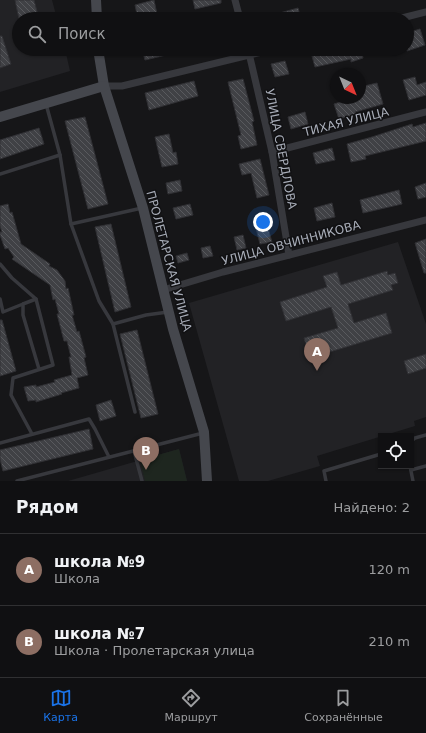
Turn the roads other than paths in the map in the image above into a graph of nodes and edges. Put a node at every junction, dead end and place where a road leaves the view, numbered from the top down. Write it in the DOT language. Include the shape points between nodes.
graph roads {
  1 [pos="96,0"];
  2 [pos="235,0"];
  3 [pos="97,12"];
  4 [pos="238,12"];
  5 [pos="426,12"];
  6 [pos="414,15"];
  7 [pos="99,56"];
  8 [pos="234,56"];
  9 [pos="250,56"];
  10 [pos="104,86"];
  11 [pos="46,103"];
  12 [pos="426,112"];
  13 [pos="0,117"];
  14 [pos="272,152"];
  15 [pos="60,155"];
  16 [pos="0,174"];
  17 [pos="143,208"];
  18 [pos="426,220"];
  19 [pos="72,224"];
  20 [pos="289,255"];
  21 [pos="0,264"];
  22 [pos="163,290"];
  23 [pos="0,299"];
  24 [pos="36,299"];
  25 [pos="24,304"];
  26 [pos="169,312"];
  27 [pos="113,324"];
  28 [pos="39,369"];
  29 [pos="135,412"];
  30 [pos="204,432"];
  31 [pos="32,434"];
  32 [pos="426,435"];
  33 [pos="414,439"];
  34 [pos="0,443"];
  35 [pos="134,451"];
  36 [pos="378,455"];
  37 [pos="109,457"];
  38 [pos="426,466"];
  39 [pos="414,468"];
  40 [pos="410,469"];
  41 [pos="18,481"];
  42 [pos="142,481"];
  43 [pos="207,481"];
  44 [pos="326,481"];
  45 [pos="413,481"];
  1 -- 3 [label="street"];
  2 -- 4 [label="street"];
  5 -- 6 [label="street"];
  7 -- 10 [label="street, ПРОЛЕТАРСКАЯ УЛИЦА"];
  8 -- 10 [label="street" via="122,86"];
  9 -- 14 [label="street, УЛИЦА СВЕРДЛОВА"];
  10 -- 11 [label="street"];
  10 -- 17 [label="street, ПРОЛЕТАРСКАЯ УЛИЦА"];
  11 -- 13 [label="street"];
  11 -- 15 [label="lane"];
  12 -- 14 [label="street, ТИХАЯ УЛИЦА"];
  14 -- 20 [label="street, УЛИЦА СВЕРДЛОВА"];
  15 -- 16 [label="lane"];
  15 -- 19 [label="lane"];
  17 -- 19 [label="lane"];
  17 -- 22 [label="street, ПРОЛЕТАРСКАЯ УЛИЦА"];
  18 -- 20 [label="street, УЛИЦА ОВЧИННИКОВА"];
  19 -- 27 [label="lane" via="99,301"];
  20 -- 22 [label="street, УЛИЦА ОВЧИННИКОВА"];
  21 -- 24 [label="lane"];
  22 -- 26 [label="street, ПРОЛЕТАРСКАЯ УЛИЦА"];
  23 -- 25 [label="lane" via="3,312"];
  24 -- 25 [label="lane"];
  24 -- 28 [label="lane" via="53,365"];
  25 -- 28 [label="lane" via="23,315"];
  26 -- 27 [label="lane"];
  26 -- 30 [label="street, ПРОЛЕТАРСКАЯ УЛИЦА"];
  27 -- 29 [label="lane"];
  28 -- 31 [label="lane" via="14,378 11,396"];
  30 -- 35 [label="lane"];
  30 -- 43 [label="street, ПРОЛЕТАРСКАЯ УЛИЦА"];
  31 -- 34 [label="lane"];
  31 -- 37 [label="lane" via="89,419"];
  32 -- 33 [label="lane"];
  35 -- 37 [label="lane"];
  35 -- 42 [label="lane"];
  36 -- 44 [label="lane" via="324,471"];
  37 -- 41 [label="lane"];
  38 -- 39 [label="lane"];
  40 -- 45 [label="lane"];
}
